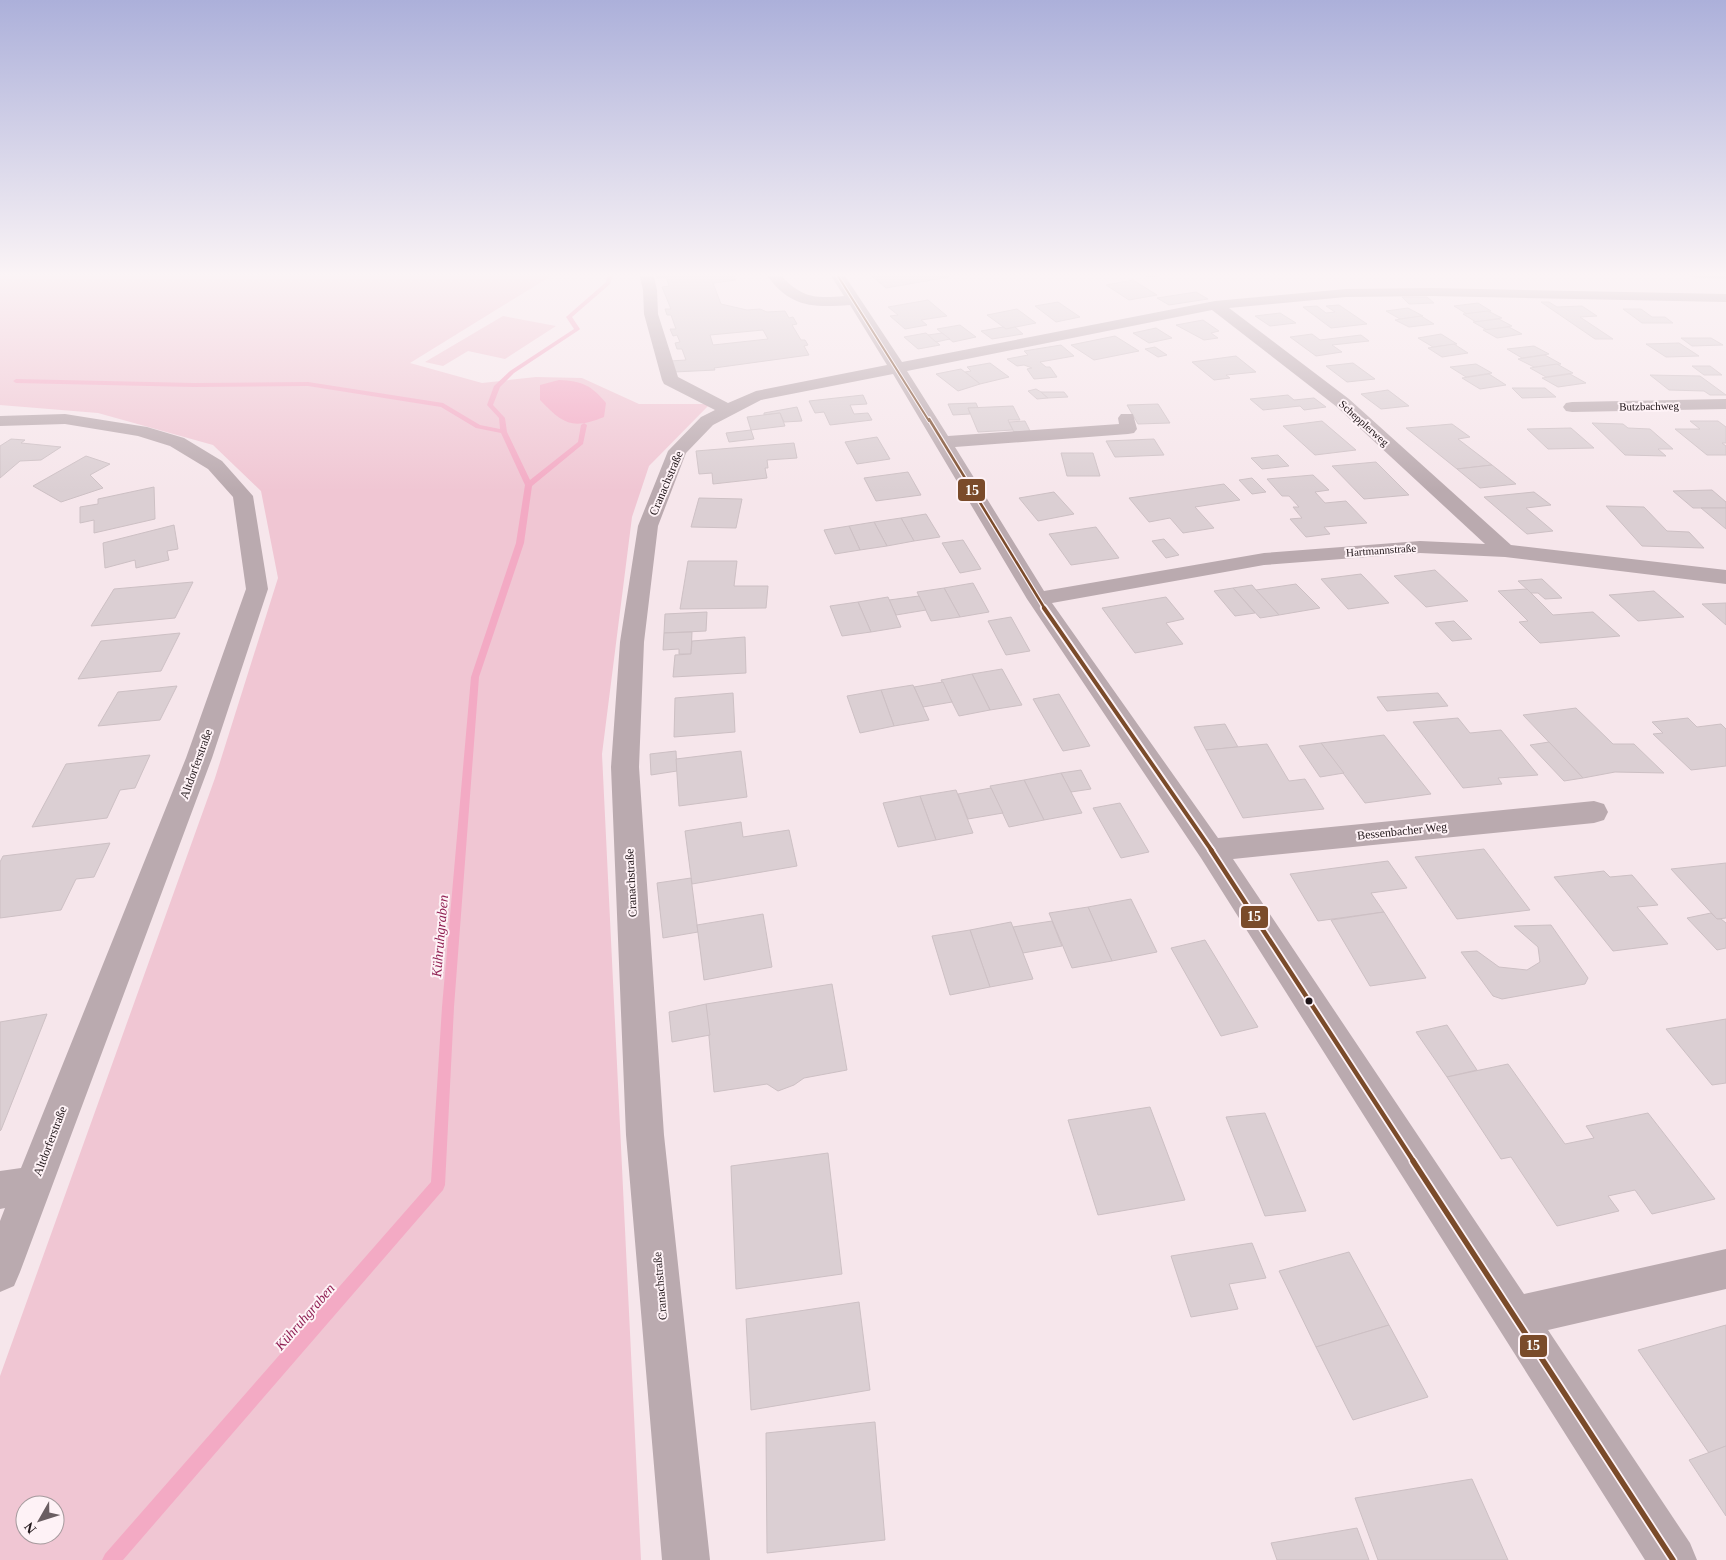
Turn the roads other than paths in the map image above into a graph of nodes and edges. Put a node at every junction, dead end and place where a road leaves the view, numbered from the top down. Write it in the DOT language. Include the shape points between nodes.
graph roads {
  1 [pos="660,346"];
  2 [pos="883,346"];
  3 [pos="1007,346"];
  4 [pos="1269,346"];
  5 [pos="897,368"];
  6 [pos="1726,404"];
  7 [pos="1572,407"];
  8 [pos="728,410"];
  9 [pos="1127,418"];
  10 [pos="0,421"];
  11 [pos="942,442"];
  12 [pos="1505,551"];
  13 [pos="1726,577"];
  14 [pos="1038,599"];
  15 [pos="1594,812"];
  16 [pos="1211,850"];
  17 [pos="16,1188"];
  18 [pos="1726,1269"];
  19 [pos="0,1272"];
  20 [pos="1514,1317"];
  21 [pos="686,1560"];
  22 [pos="1674,1560"];
  1 -- 8 [label="street" via="670,380"];
  2 -- 5 [label="street"];
  3 -- 5 [label="street, Cranachstraße"];
  4 -- 12 [label="street, Schepplerweg" via="1343,403"];
  5 -- 8 [label="street, Cranachstraße" via="756,396"];
  5 -- 11 [label="street"];
  6 -- 7 [label="street, Butzbachweg"];
  8 -- 21 [label="street, Cranachstraße" via="707,421 677,451 648,526 632,642 625,767 645,1135"];
  9 -- 11 [label="street" via="1128,429"];
  10 -- 17 [label="street, Altdorferstraße" via="64,420 141,431 178,442 215,465 243,496 257,589 199,758"];
  11 -- 14 [label="street"];
  12 -- 13 [label="street, Hartmannstraße"];
  12 -- 14 [label="street, Hartmannstraße" via="1420,547 1264,559"];
  14 -- 16 [label="street"];
  15 -- 16 [label="street, Bessenbacher Weg"];
  16 -- 20 [label="street"];
  17 -- 19 [label="street, Altdorferstraße"];
  18 -- 20 [label="street"];
  20 -- 22 [label="street"];
}
